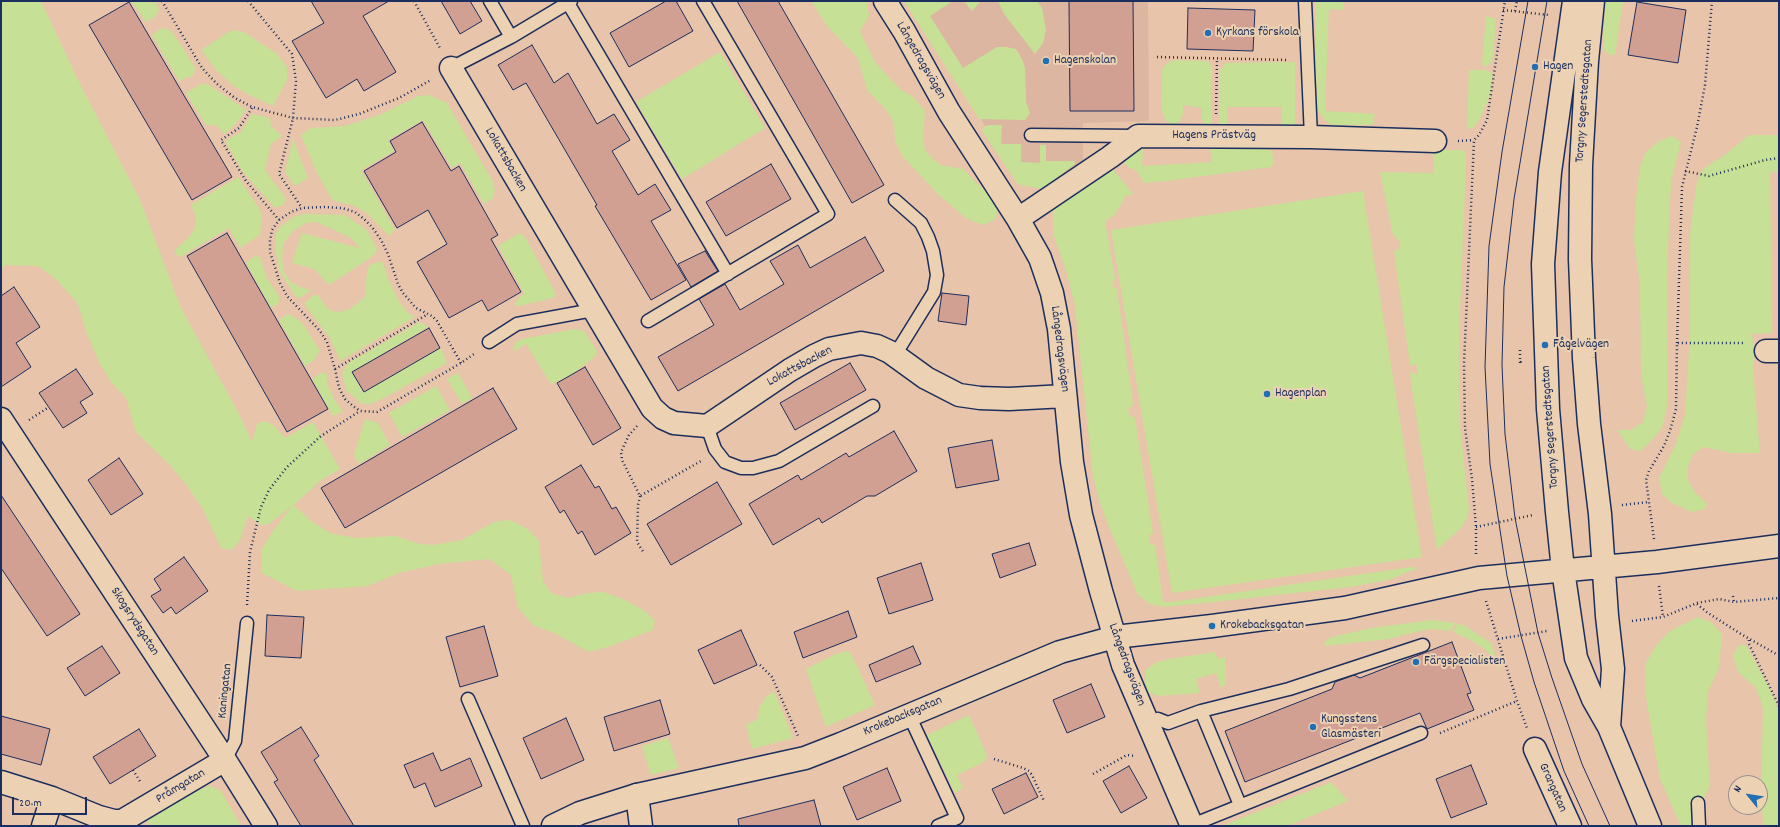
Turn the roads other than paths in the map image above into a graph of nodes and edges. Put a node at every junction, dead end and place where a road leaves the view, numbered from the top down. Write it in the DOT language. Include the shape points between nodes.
graph roads {
  1 [pos="490,1"];
  2 [pos="703,1"];
  3 [pos="885,1"];
  4 [pos="1305,1"];
  5 [pos="1574,1"];
  6 [pos="1593,1"];
  7 [pos="570,2"];
  8 [pos="511,37"];
  9 [pos="451,68"];
  10 [pos="1031,135"];
  11 [pos="1138,136"];
  12 [pos="1311,137"];
  13 [pos="1435,142"];
  14 [pos="895,200"];
  15 [pos="1018,219"];
  16 [pos="728,274"];
  17 [pos="593,310"];
  18 [pos="648,321"];
  19 [pos="489,342"];
  20 [pos="895,355"];
  21 [pos="1065,396"];
  22 [pos="873,406"];
  23 [pos="1,419"];
  24 [pos="707,426"];
  25 [pos="1779,546"];
  26 [pos="1604,567"];
  27 [pos="1563,570"];
  28 [pos="247,623"];
  29 [pos="1115,637"];
  30 [pos="1423,645"];
  31 [pos="468,699"];
  32 [pos="1201,711"];
  33 [pos="909,715"];
  34 [pos="1609,727"];
  35 [pos="1151,730"];
  36 [pos="1421,733"];
  37 [pos="1536,749"];
  38 [pos="225,760"];
  39 [pos="1,782"];
  40 [pos="637,795"];
  41 [pos="52,798"];
  42 [pos="1698,803"];
  43 [pos="1240,805"];
  44 [pos="43,826"];
  45 [pos="266,826"];
  46 [pos="523,826"];
  47 [pos="553,826"];
  48 [pos="641,826"];
  49 [pos="938,826"];
  50 [pos="1192,826"];
  51 [pos="1570,826"];
  52 [pos="1650,826"];
  53 [pos="1699,826"];
  1 -- 8 [label="lane"];
  2 -- 16 [label="lane" via="828,214"];
  3 -- 15 [label="street, Långedragsvägen" via="949,112"];
  4 -- 12 [label="lane"];
  5 -- 27 [label="street, Torgny Segerstedtsgatan" via="1550,172 1543,264 1548,409"];
  6 -- 26 [label="street, Torgny Segerstedtsgatan" via="1586,69 1581,165 1580,259 1588,424"];
  7 -- 8 [label="lane"];
  7 -- 16 [label="lane"];
  8 -- 9 [label="lane"];
  9 -- 17 [label="street, Lokattsbacken"];
  10 -- 11 [label="lane"];
  11 -- 12 [label="street, Hagens Prästväg"];
  11 -- 15 [label="street"];
  12 -- 13 [label="street, Hagens Prästväg"];
  14 -- 20 [label="lane" via="921,223 933,252 937,275 934,292"];
  15 -- 21 [label="street, Långedragsvägen" via="1040,258 1052,293"];
  16 -- 18 [label="lane"];
  17 -- 19 [label="lane" via="517,324"];
  17 -- 24 [label="street, Lokattsbacken" via="652,408 663,418 674,423"];
  20 -- 21 [label="street, Lokattsbacken" via="926,378 959,395 1009,399"];
  20 -- 24 [label="street, Lokattsbacken" via="877,346 861,344 828,349 790,370"];
  21 -- 29 [label="street, Långedragsvägen" via="1081,515"];
  22 -- 24 [label="lane" via="779,460 753,468 741,468 725,462 719,456"];
  23 -- 38 [label="street, Skogsrydsgatan"];
  25 -- 26 [label="street"];
  26 -- 27 [label="street"];
  26 -- 34 [label="street, Torgny Segerstedtsgatan" via="1613,669"];
  27 -- 29 [label="street, Krokebacksgatan" via="1479,578 1345,608"];
  27 -- 34 [label="street, Torgny Segerstedtsgatan" via="1576,658 1593,699"];
  28 -- 38 [label="lane, Kaningatan" via="235,741"];
  29 -- 33 [label="street, Krokebacksgatan" via="1060,652"];
  29 -- 35 [label="street, Långedragsvägen" via="1123,665"];
  30 -- 32 [label="lane, Långedragsvägen" via="1289,688"];
  31 -- 46 [label="lane"];
  32 -- 35 [label="lane, Långedragsvägen" via="1168,723 1158,719"];
  32 -- 43 [label="lane"];
  33 -- 40 [label="street, Krokebacksgatan" via="805,758"];
  33 -- 49 [label="lane" via="957,818"];
  34 -- 52 [label="street, Torgny Segerstedtsgatan"];
  35 -- 50 [label="street, Långedragsvägen"];
  36 -- 43 [label="lane"];
  37 -- 51 [label="street, Grangatan"];
  38 -- 41 [label="street, Pråmgatan" via="122,821 99,817"];
  38 -- 45 [label="street, Skogsrydsgatan"];
  39 -- 41 [label="street, Pråmgatan"];
  40 -- 47 [label="street, Krokebacksgatan" via="580,813"];
  40 -- 48 [label="street"];
  41 -- 44 [label="street"];
  42 -- 53 [label="lane"];
  43 -- 50 [label="lane"];
}
